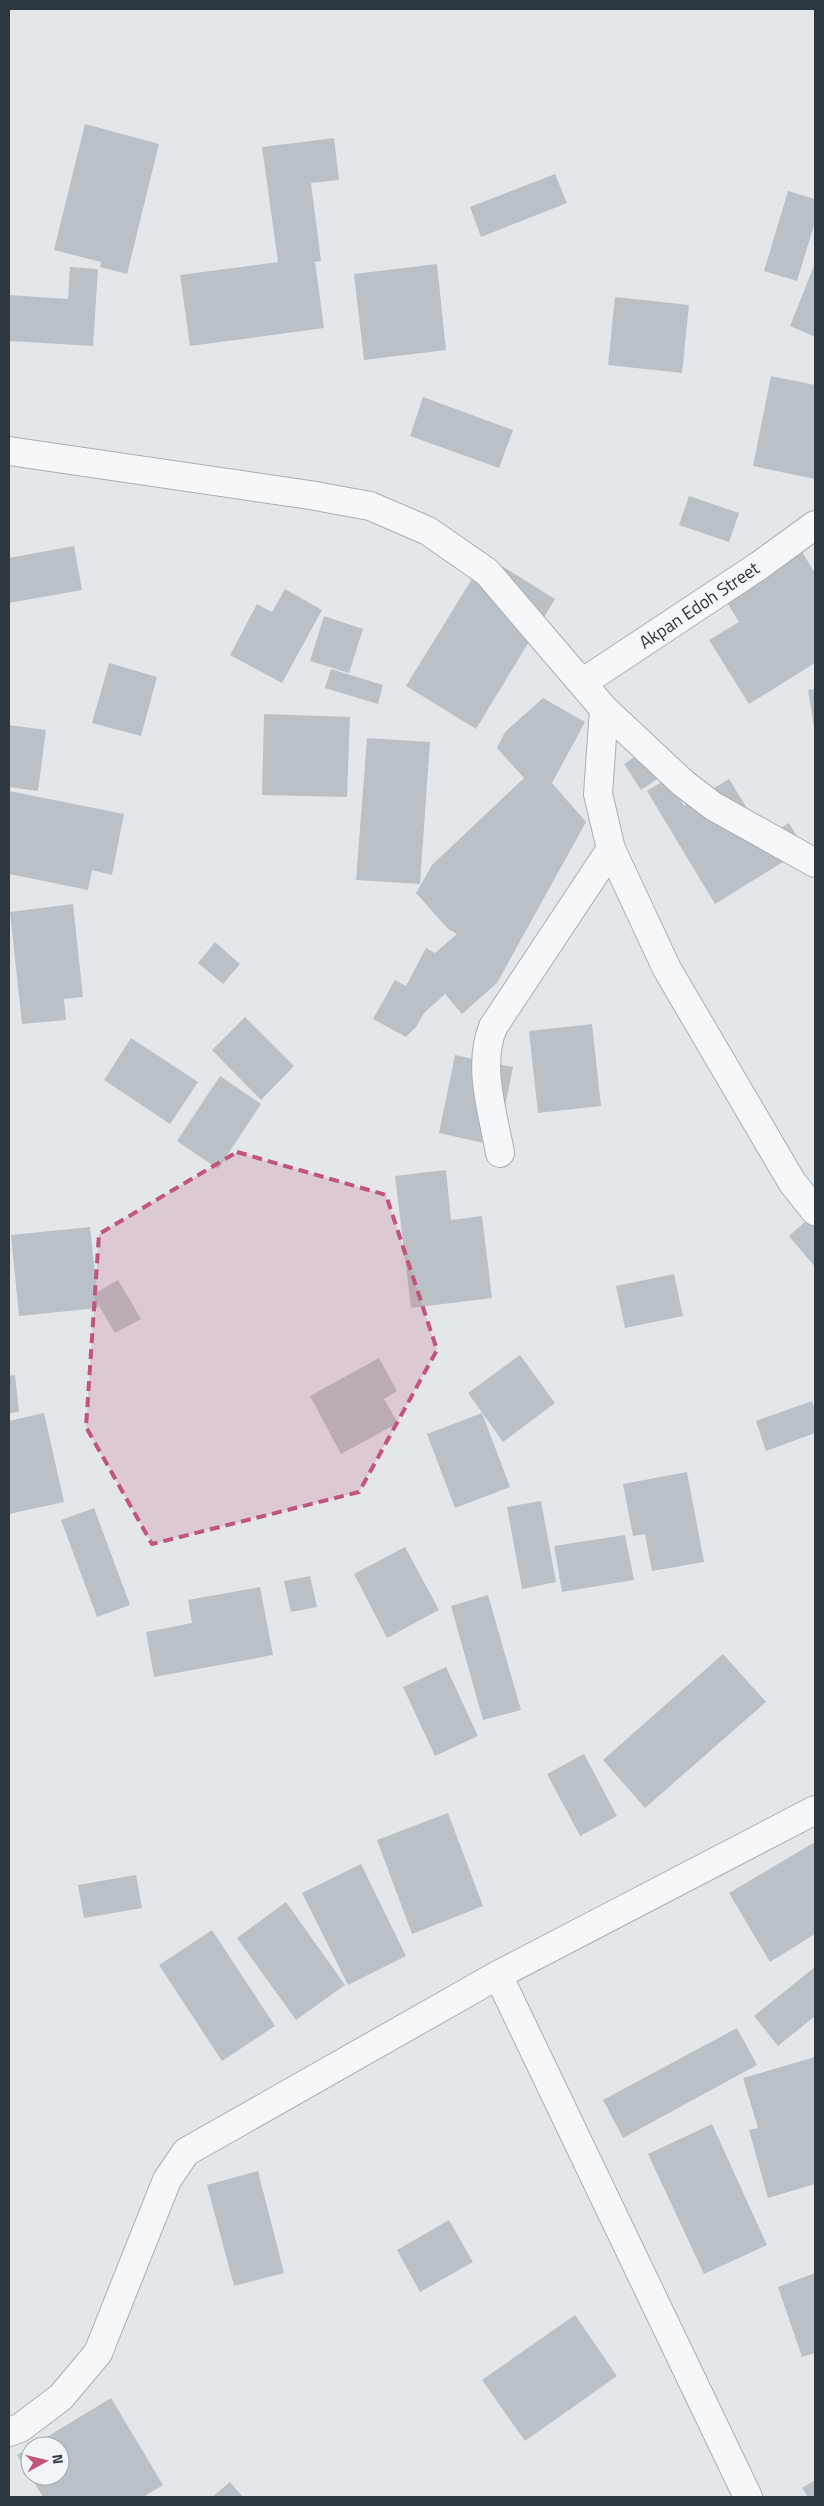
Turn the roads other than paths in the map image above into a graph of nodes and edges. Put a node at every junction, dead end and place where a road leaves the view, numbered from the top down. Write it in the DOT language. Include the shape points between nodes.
graph roads {
  1 [pos="9,451"];
  2 [pos="815,525"];
  3 [pos="582,684"];
  4 [pos="604,709"];
  5 [pos="611,849"];
  6 [pos="815,863"];
  7 [pos="500,1153"];
  8 [pos="815,1211"];
  9 [pos="815,1810"];
  10 [pos="498,1975"];
  11 [pos="9,2432"];
  12 [pos="748,2497"];
  1 -- 3 [label="street" via="370,506 428,531 486,572"];
  2 -- 3 [label="street, Akpan Edoh Street"];
  3 -- 4 [label="street"];
  4 -- 5 [label="street" via="598,794"];
  4 -- 6 [label="street" via="713,806"];
  5 -- 7 [label="street" via="493,1027 488,1040 486,1066"];
  5 -- 8 [label="street" via="667,969 792,1182"];
  9 -- 10 [label="street"];
  10 -- 11 [label="street" via="186,2152 167,2180 98,2353 61,2397 20,2428"];
  10 -- 12 [label="street"];
}
